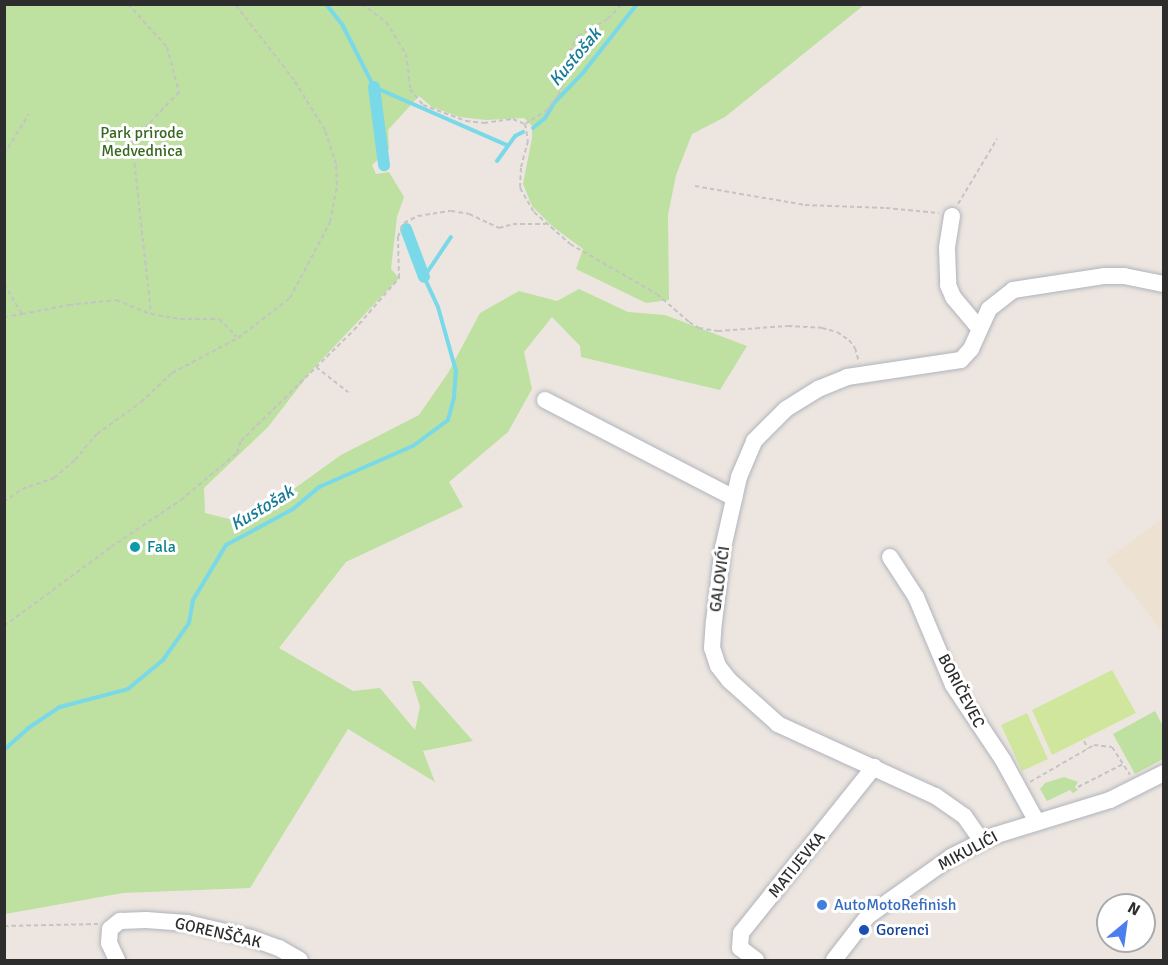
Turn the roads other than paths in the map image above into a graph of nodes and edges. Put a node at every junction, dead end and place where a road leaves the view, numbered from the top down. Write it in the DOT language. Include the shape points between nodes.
graph roads {
  1 [pos="952,216"];
  2 [pos="1164,284"];
  3 [pos="979,328"];
  4 [pos="545,400"];
  5 [pos="734,498"];
  6 [pos="891,558"];
  7 [pos="874,767"];
  8 [pos="1164,774"];
  9 [pos="1037,822"];
  10 [pos="981,840"];
  11 [pos="291,958"];
  12 [pos="117,960"];
  13 [pos="756,960"];
  14 [pos="834,960"];
  1 -- 3 [label="street" via="947,248 948,285"];
  2 -- 3 [label="street, GALOVIĆI" via="1105,276 1020,288 993,304"];
  3 -- 5 [label="street, GALOVIĆI" via="972,349 961,360 861,374 818,389 774,418 751,447"];
  4 -- 5 [label="street"];
  5 -- 7 [label="street, GALOVIĆI" via="722,554 713,631 713,654 718,666 778,724"];
  6 -- 9 [label="street, BORIČEVEC" via="916,597 953,685 1003,760"];
  7 -- 10 [label="street, GALOVIĆI" via="951,806 964,816"];
  7 -- 13 [label="street, MATIJEVKA" via="741,933 740,948"];
  8 -- 9 [label="street, MIKULIĆI" via="1110,800"];
  9 -- 10 [label="street, MIKULIĆI"];
  10 -- 14 [label="street, MIKULIĆI" via="883,903 859,926"];
  11 -- 12 [label="street, GORENŠČAK" via="251,938 187,922 146,920 114,924 108,934"];
}
